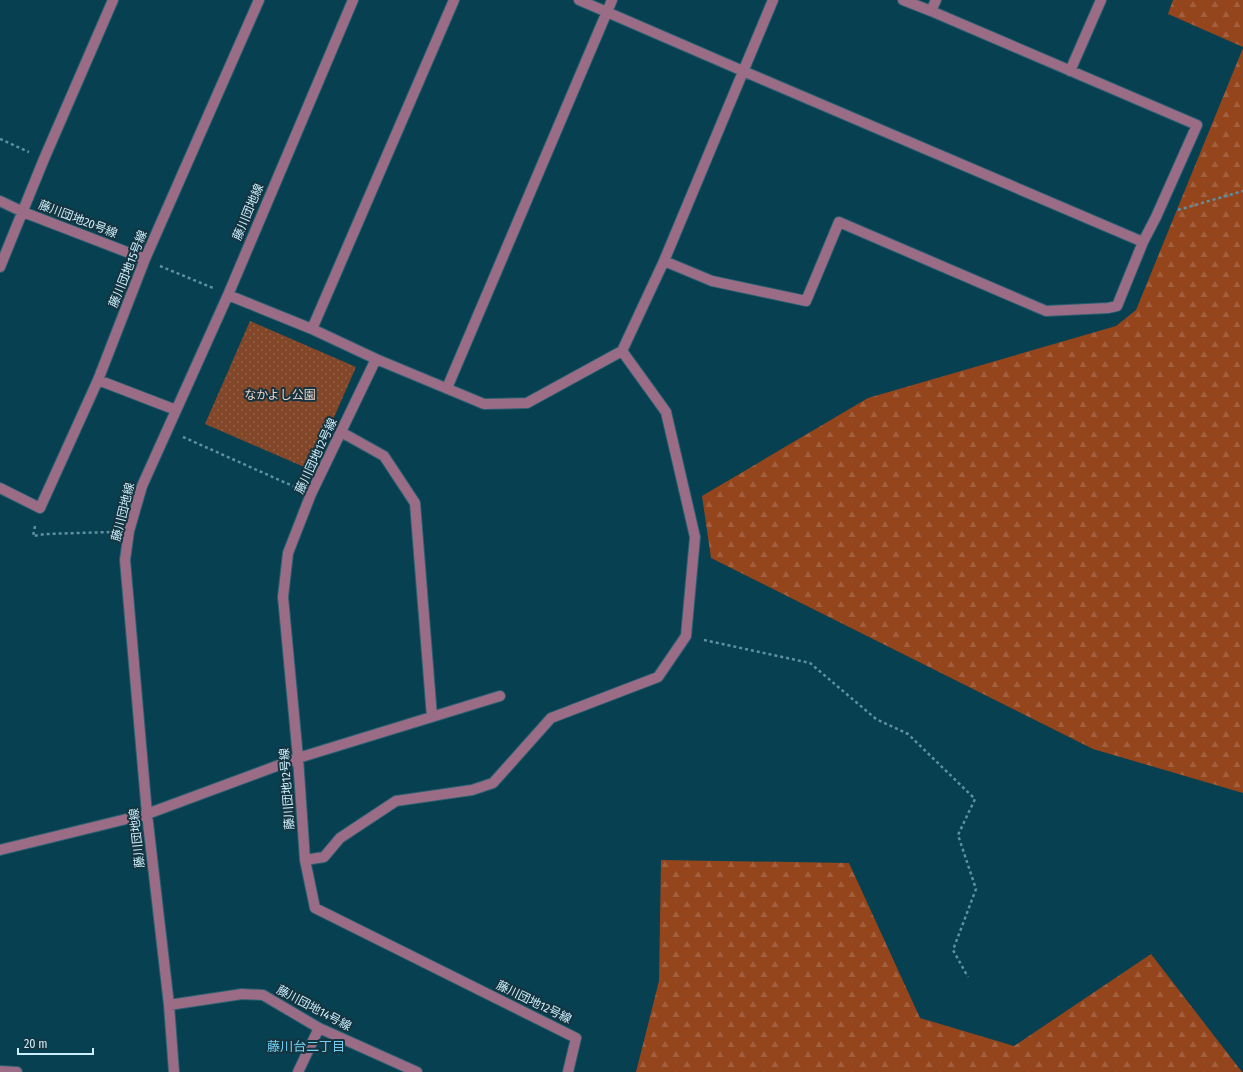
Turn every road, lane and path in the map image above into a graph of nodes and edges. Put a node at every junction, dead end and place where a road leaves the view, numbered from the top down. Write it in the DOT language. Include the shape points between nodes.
graph roads {
  1 [pos="113,0"];
  2 [pos="260,0"];
  3 [pos="353,0"];
  4 [pos="454,0"];
  5 [pos="579,0"];
  6 [pos="612,0"];
  7 [pos="774,0"];
  8 [pos="903,0"];
  9 [pos="936,0"];
  10 [pos="1101,0"];
  11 [pos="931,11"];
  12 [pos="607,12"];
  13 [pos="743,71"];
  14 [pos="1070,71"];
  15 [pos="0,139"];
  16 [pos="44,159"];
  17 [pos="1243,191"];
  18 [pos="0,201"];
  19 [pos="23,212"];
  20 [pos="1156,217"];
  21 [pos="1143,242"];
  22 [pos="145,259"];
  23 [pos="664,261"];
  24 [pos="0,267"];
  25 [pos="228,294"];
  26 [pos="312,329"];
  27 [pos="622,351"];
  28 [pos="376,359"];
  29 [pos="98,380"];
  30 [pos="447,388"];
  31 [pos="176,410"];
  32 [pos="168,431"];
  33 [pos="341,432"];
  34 [pos="0,488"];
  35 [pos="311,494"];
  36 [pos="40,508"];
  37 [pos="129,532"];
  38 [pos="686,636"];
  39 [pos="500,696"];
  40 [pos="432,718"];
  41 [pos="298,758"];
  42 [pos="148,814"];
  43 [pos="0,850"];
  44 [pos="305,860"];
  45 [pos="968,977"];
  46 [pos="169,1005"];
  47 [pos="319,1028"];
  48 [pos="0,1071"];
  49 [pos="17,1072"];
  50 [pos="174,1072"];
  51 [pos="298,1072"];
  52 [pos="417,1072"];
  53 [pos="568,1072"];
  1 -- 16 [label="street"];
  2 -- 22 [label="street, 藤川団地15号線"];
  3 -- 25 [label="street, 藤川団地線"];
  4 -- 26 [label="street"];
  5 -- 12 [label="street"];
  6 -- 12 [label="street"];
  7 -- 13 [label="street"];
  8 -- 11 [label="street"];
  9 -- 11 [label="street"];
  10 -- 14 [label="street"];
  11 -- 14 [label="street"];
  12 -- 13 [label="street"];
  12 -- 30 [label="street"];
  13 -- 21 [label="street"];
  13 -- 23 [label="street"];
  14 -- 20 [label="street" via="1197,125"];
  15 -- 16 [label="path"];
  16 -- 19 [label="street"];
  17 -- 20 [label="path"];
  18 -- 19 [label="street, 藤川団地20号線"];
  19 -- 22 [label="street, 藤川団地20号線"];
  19 -- 24 [label="street"];
  20 -- 21 [label="street"];
  21 -- 23 [label="street" via="1117,306 1046,311 840,222 806,300 712,281"];
  22 -- 25 [label="path"];
  22 -- 29 [label="street, 藤川団地15号線"];
  23 -- 27 [label="street"];
  25 -- 26 [label="street"];
  25 -- 31 [label="street, 藤川団地線"];
  26 -- 28 [label="street"];
  27 -- 30 [label="street" via="527,403 484,404"];
  27 -- 38 [label="street" via="666,412 695,537"];
  28 -- 30 [label="street"];
  28 -- 33 [label="street, 藤川団地12号線"];
  29 -- 31 [label="street"];
  29 -- 36 [label="street, 藤川団地15号線"];
  31 -- 32 [label="street, 藤川団地線"];
  32 -- 35 [label="path"];
  32 -- 37 [label="street, 藤川団地線" via="142,486"];
  33 -- 35 [label="street, 藤川団地12号線"];
  33 -- 40 [label="street" via="384,456 415,502"];
  34 -- 36 [label="street"];
  35 -- 41 [label="street, 藤川団地12号線" via="288,553 283,597"];
  36 -- 37 [label="path" via="33,536"];
  37 -- 42 [label="street, 藤川団地線" via="125,560"];
  38 -- 44 [label="street" via="658,677 551,718 493,784 472,790 396,801 340,838 324,857"];
  38 -- 45 [label="path" via="810,663 876,719 908,734 975,800 958,835 976,889 953,950"];
  39 -- 40 [label="street"];
  40 -- 41 [label="street"];
  41 -- 42 [label="street"];
  41 -- 44 [label="street, 藤川団地12号線"];
  42 -- 43 [label="street"];
  42 -- 46 [label="street, 藤川団地線"];
  44 -- 53 [label="street, 藤川団地12号線" via="314,908 576,1038"];
  46 -- 47 [label="street, 藤川団地14号線" via="242,994 263,995"];
  46 -- 50 [label="street, 藤川団地線"];
  47 -- 51 [label="street"];
  47 -- 52 [label="street, 藤川団地14号線"];
  48 -- 49 [label="street"];
}
